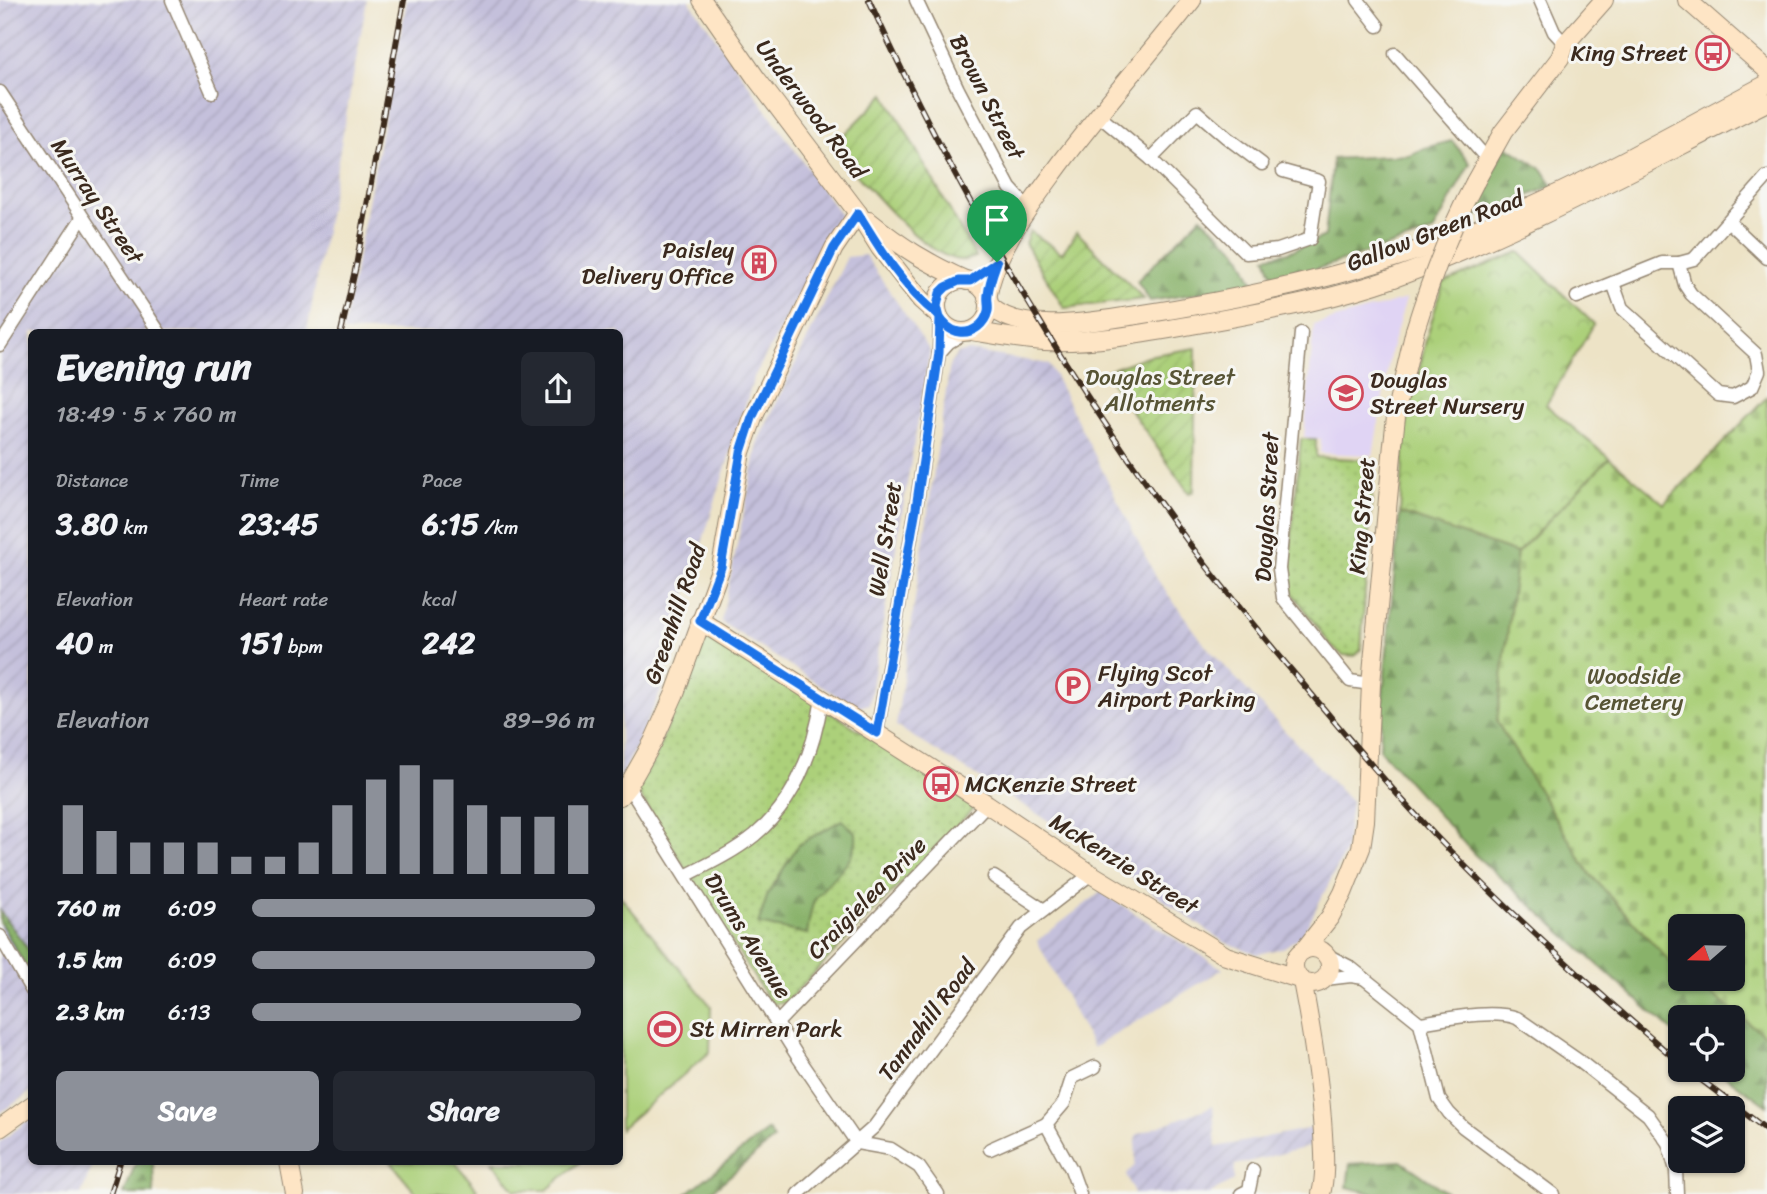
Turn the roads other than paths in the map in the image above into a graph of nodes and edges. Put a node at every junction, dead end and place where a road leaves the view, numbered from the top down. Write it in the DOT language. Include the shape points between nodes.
graph roads {
  1 [pos="172,0"];
  2 [pos="702,0"];
  3 [pos="916,0"];
  4 [pos="1192,0"];
  5 [pos="1359,0"];
  6 [pos="1540,0"];
  7 [pos="1604,0"];
  8 [pos="1687,0"];
  9 [pos="1378,26"];
  10 [pos="1565,44"];
  11 [pos="1395,54"];
  12 [pos="1767,70"];
  13 [pos="1767,84"];
  14 [pos="0,92"];
  15 [pos="212,92"];
  16 [pos="1767,102"];
  17 [pos="1098,115"];
  18 [pos="1151,159"];
  19 [pos="1487,159"];
  20 [pos="1262,164"];
  21 [pos="1283,171"];
  22 [pos="1767,177"];
  23 [pos="1028,208"];
  24 [pos="858,213"];
  25 [pos="82,218"];
  26 [pos="1729,222"];
  27 [pos="1767,258"];
  28 [pos="997,262"];
  29 [pos="1679,263"];
  30 [pos="968,281"];
  31 [pos="1613,283"];
  32 [pos="1577,297"];
  33 [pos="988,302"];
  34 [pos="939,317"];
  35 [pos="157,329"];
  36 [pos="969,331"];
  37 [pos="1301,333"];
  38 [pos="0,345"];
  39 [pos="939,353"];
  40 [pos="700,621"];
  41 [pos="1371,684"];
  42 [pos="821,699"];
  43 [pos="877,733"];
  44 [pos="624,791"];
  45 [pos="987,804"];
  46 [pos="1091,874"];
  47 [pos="685,876"];
  48 [pos="994,877"];
  49 [pos="1044,910"];
  50 [pos="1330,917"];
  51 [pos="0,936"];
  52 [pos="1302,952"];
  53 [pos="1325,954"];
  54 [pos="1242,961"];
  55 [pos="1364,978"];
  56 [pos="1300,980"];
  57 [pos="1323,981"];
  58 [pos="28,984"];
  59 [pos="778,1022"];
  60 [pos="1420,1023"];
  61 [pos="1314,1041"];
  62 [pos="1095,1067"];
  63 [pos="28,1108"];
  64 [pos="1046,1124"];
  65 [pos="0,1128"];
  66 [pos="857,1143"];
  67 [pos="990,1149"];
  68 [pos="290,1165"];
  69 [pos="1253,1170"];
  70 [pos="295,1194"];
  71 [pos="798,1194"];
  72 [pos="938,1194"];
  73 [pos="1080,1194"];
  74 [pos="1241,1194"];
  75 [pos="1321,1194"];
  76 [pos="1553,1194"];
  77 [pos="1677,1194"];
  1 -- 15 [label="street"];
  2 -- 24 [label="street, Underwood Road"];
  3 -- 23 [label="street, Brown Street" via="1010,188"];
  4 -- 17 [label="street"];
  5 -- 9 [label="street"];
  6 -- 10 [label="street" via="1554,32"];
  7 -- 10 [label="street, King Street"];
  8 -- 12 [label="street"];
  10 -- 19 [label="street, King Street" via="1560,58"];
  11 -- 19 [label="street"];
  13 -- 33 [label="street, Gallow Green Road" via="1513,214 1337,275 1201,305 1088,321 1026,322 1004,317"];
  14 -- 25 [label="street, Murray Street"];
  16 -- 36 [label="street, Gallow Green Road" via="1558,208 1391,278 1301,303 1133,335 1045,341"];
  17 -- 18 [label="street"];
  17 -- 23 [label="street"];
  18 -- 20 [label="street" via="1197,112"];
  18 -- 21 [label="street" via="1246,254 1310,239 1319,181"];
  19 -- 41 [label="street, King Street, bridge" via="1455,219 1428,289 1397,407"];
  22 -- 26 [label="street"];
  23 -- 28 [label="street"];
  24 -- 30 [label="street, Underwood Road" via="907,251"];
  24 -- 34 [label="street, Underwood Road" via="900,275"];
  24 -- 40 [label="street, Greenhill Road" via="834,248 752,418 741,452 721,567"];
  25 -- 35 [label="street, Murray Street"];
  25 -- 38 [label="street"];
  26 -- 27 [label="street"];
  26 -- 29 [label="street" via="1694,258"];
  28 -- 30 [label="street"];
  28 -- 33 [label="street"];
  29 -- 31 [label="street" via="1662,263"];
  29 -- 31 [label="street" via="1690,294 1756,354 1759,371 1752,387 1733,397 1718,395 1622,308"];
  30 -- 33 [label="street" via="979,286"];
  30 -- 34 [label="street" via="959,281 940,293"];
  31 -- 32 [label="street"];
  33 -- 36 [label="street" via="985,320"];
  34 -- 36 [label="street" via="952,330"];
  34 -- 39 [label="street, Well Street"];
  36 -- 39 [label="street"];
  37 -- 41 [label="street, Douglas Street" via="1279,569 1283,598 1350,681"];
  39 -- 43 [label="street, Well Street"];
  40 -- 42 [label="street, McKenzie Street"];
  40 -- 44 [label="street, Greenhill Road" via="653,742"];
  41 -- 50 [label="street, King Street" via="1361,848"];
  42 -- 43 [label="street, McKenzie Street"];
  42 -- 47 [label="street" via="802,773 780,810 754,836"];
  43 -- 45 [label="street, McKenzie Street"];
  44 -- 47 [label="street, Drums Avenue"];
  45 -- 46 [label="street, McKenzie Street"];
  45 -- 59 [label="street, Craigielea Drive"];
  46 -- 49 [label="street, Tannahill Road"];
  46 -- 54 [label="street, McKenzie Street" via="1226,956"];
  47 -- 59 [label="street, Drums Avenue"];
  48 -- 49 [label="street"];
  49 -- 66 [label="street, Tannahill Road" via="1021,929 874,1127"];
  50 -- 52 [label="street, King Street"];
  50 -- 53 [label="street, King Street"];
  51 -- 58 [label="street"];
  52 -- 53 [label="street" via="1314,948"];
  52 -- 54 [label="street, McKenzie Street"];
  52 -- 56 [label="street" via="1294,963"];
  53 -- 55 [label="street"];
  53 -- 57 [label="street" via="1330,968"];
  54 -- 56 [label="street, McKenzie Street"];
  55 -- 57 [label="street"];
  55 -- 60 [label="street"];
  56 -- 57 [label="street" via="1310,984"];
  56 -- 61 [label="street"];
  57 -- 61 [label="street" via="1314,1010"];
  59 -- 66 [label="street, Drums Avenue"];
  60 -- 76 [label="street" via="1439,1099 1449,1113"];
  60 -- 77 [label="street" via="1494,1014 1517,1018 1648,1115 1668,1143"];
  61 -- 75 [label="street" via="1325,1179"];
  62 -- 64 [label="street" via="1072,1078 1064,1103"];
  63 -- 65 [label="street"];
  64 -- 67 [label="street"];
  64 -- 73 [label="street"];
  66 -- 71 [label="street, Tannahill Road"];
  66 -- 72 [label="street" via="891,1149 919,1167"];
  68 -- 70 [label="street"];
  69 -- 74 [label="street" via="1249,1190"];
}
